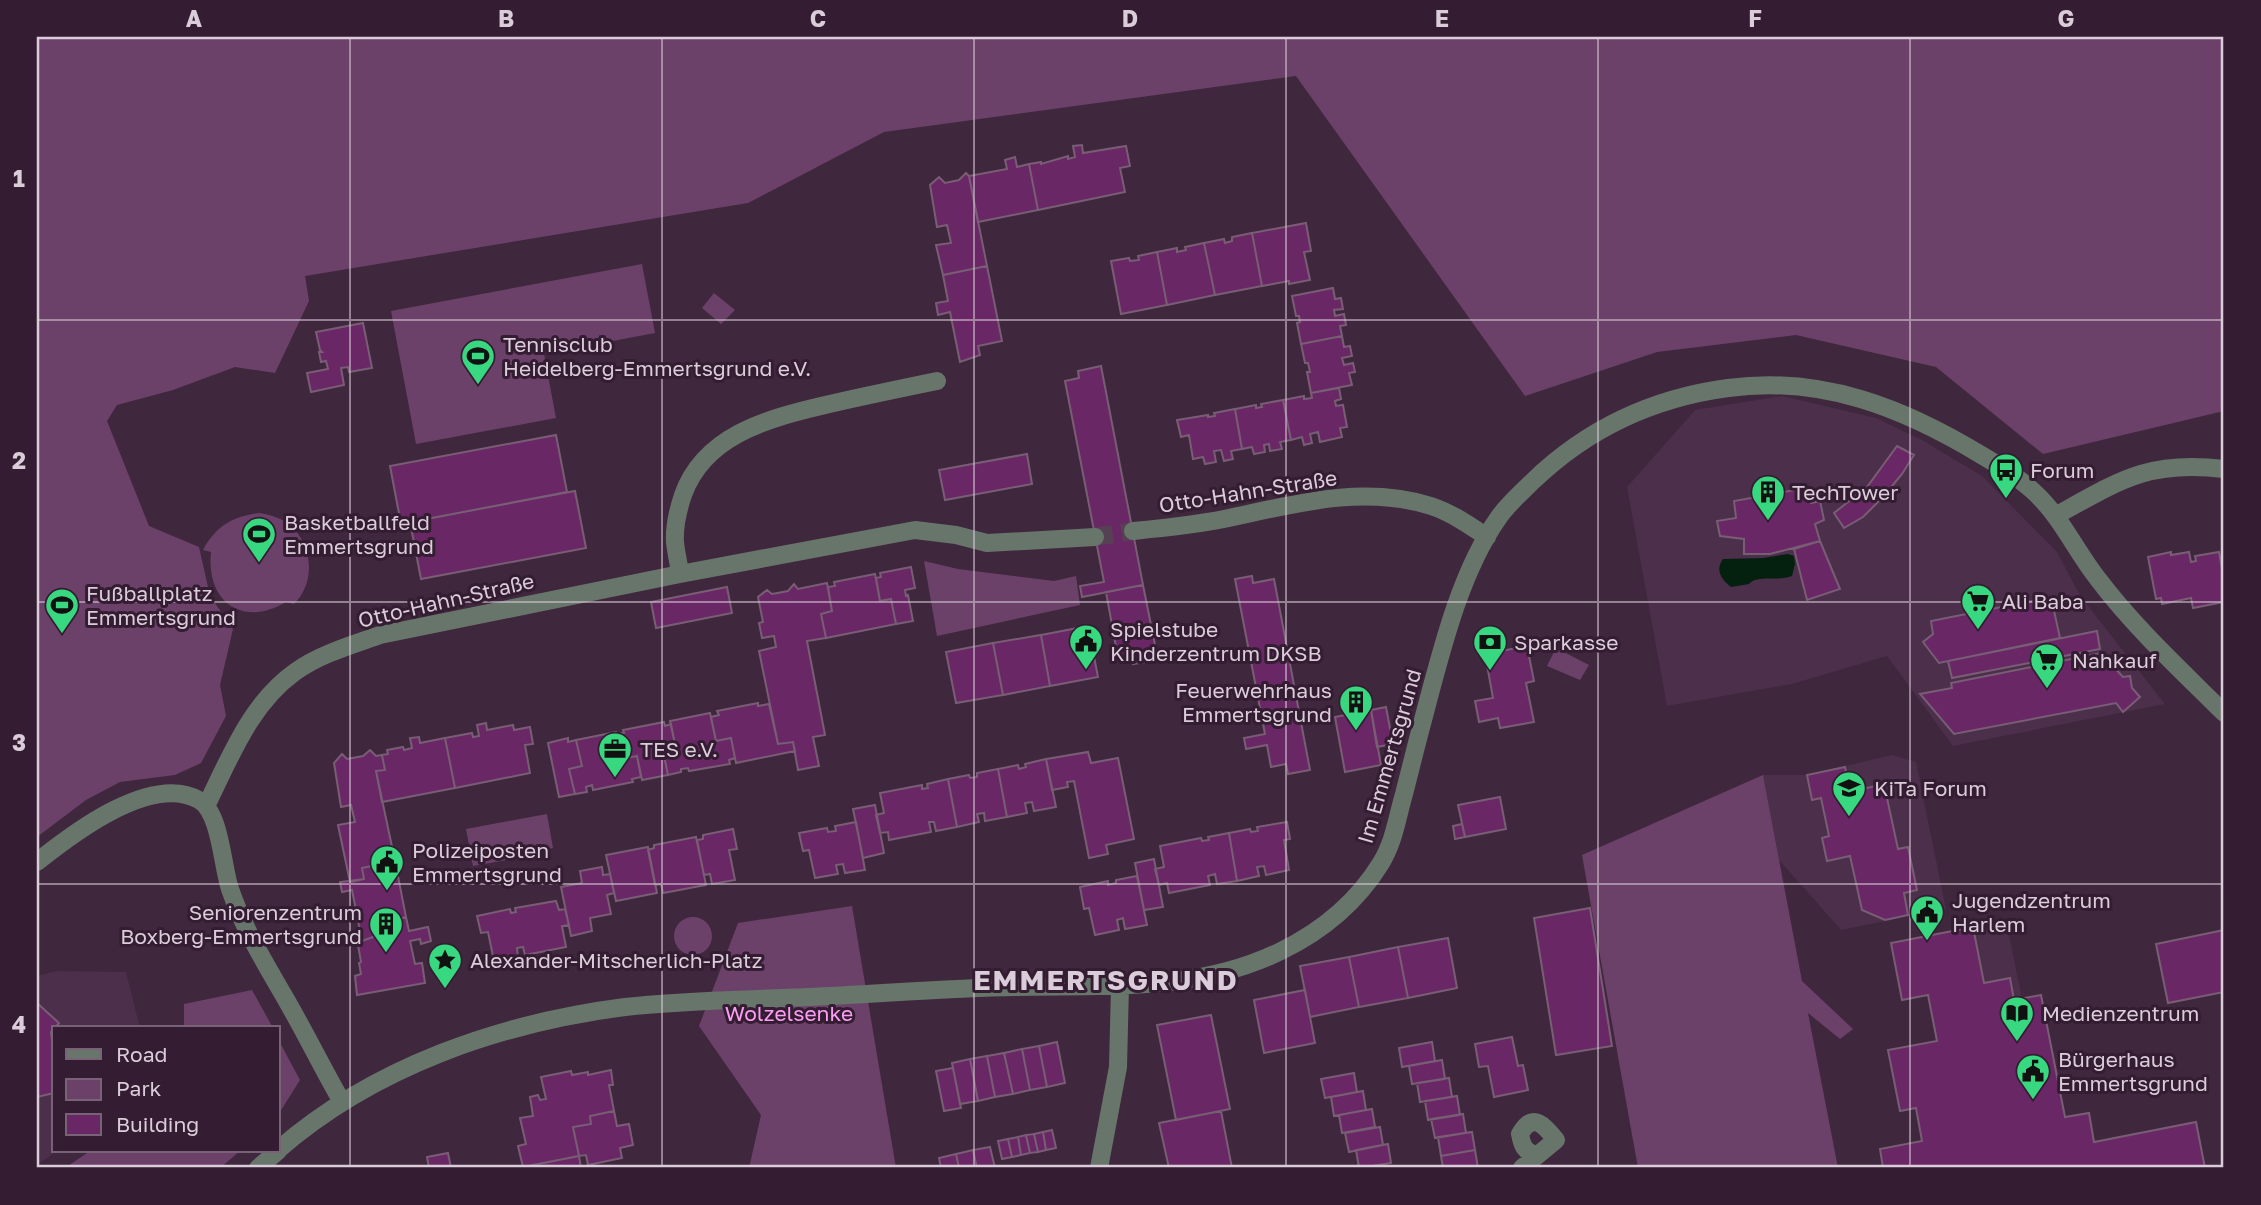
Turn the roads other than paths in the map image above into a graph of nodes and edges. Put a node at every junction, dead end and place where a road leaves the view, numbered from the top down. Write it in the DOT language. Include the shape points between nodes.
graph roads {
  1 [pos="936,381"];
  2 [pos="2224,469"];
  3 [pos="2057,515"];
  4 [pos="1133,531"];
  5 [pos="1095,537"];
  6 [pos="1488,537"];
  7 [pos="680,574"];
  8 [pos="2224,713"];
  9 [pos="206,806"];
  10 [pos="37,862"];
  11 [pos="1120,986"];
  12 [pos="342,1101"];
  13 [pos="280,1149"];
  14 [pos="277,1152"];
  15 [pos="1537,1155"];
  16 [pos="258,1168"];
  17 [pos="1099,1168"];
  18 [pos="1522,1168"];
  1 -- 7 [label="street" via="800,411 738,432 719,444 692,474 676,518"];
  2 -- 3 [label="street" via="2180,466 2137,473"];
  3 -- 6 [label="street, Im Emmertsgrund" via="2016,476 1894,408 1852,395 1788,385 1732,387 1666,401 1628,414 1588,436 1555,460 1501,514"];
  3 -- 8 [label="street, Im Emmertsgrund" via="2094,574 2128,616"];
  4 -- 6 [label="street, Otto-Hahn-Straße" via="1320,499 1376,497 1431,506"];
  5 -- 7 [label="street, Otto-Hahn-Straße" via="987,543 915,530"];
  6 -- 11 [label="street, Im Emmertsgrund" via="1452,617 1392,842 1366,886 1324,926 1273,955 1199,978"];
  7 -- 9 [label="street, Otto-Hahn-Straße" via="404,628 341,648 295,672 268,698 244,728"];
  9 -- 10 [label="street" via="174,794 136,801 93,820"];
  9 -- 12 [label="street" via="248,932"];
  11 -- 12 [label="street, Im Emmertsgrund" via="1014,987 626,1007 491,1036 430,1058"];
  11 -- 17 [label="street" via="1118,1067"];
  12 -- 13 [label="street, Im Emmertsgrund"];
  14 -- 16 [label="street, Im Emmertsgrund"];
  15 -- 18 [label="street"];
}
